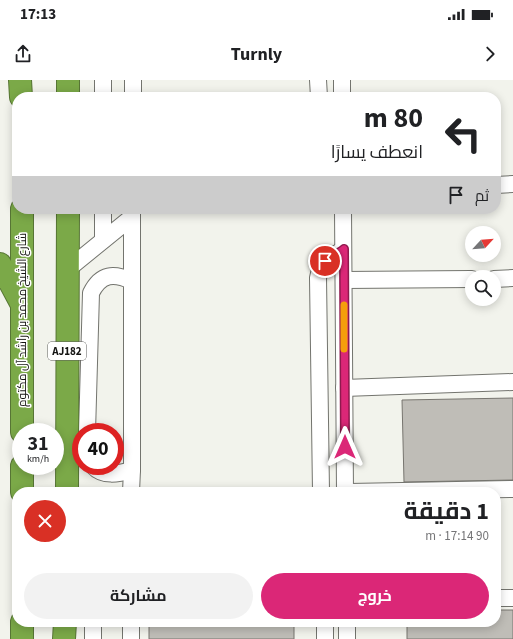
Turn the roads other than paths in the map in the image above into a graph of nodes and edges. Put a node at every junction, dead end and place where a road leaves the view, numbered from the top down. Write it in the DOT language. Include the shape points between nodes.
graph roads {
  1 [pos="20,80"];
  2 [pos="68,80"];
  3 [pos="103,80"];
  4 [pos="133,80"];
  5 [pos="318,80"];
  6 [pos="342,80"];
  7 [pos="21,92"];
  8 [pos="68,92"];
  9 [pos="103,92"];
  10 [pos="133,92"];
  11 [pos="319,92"];
  12 [pos="342,92"];
  13 [pos="501,184"];
  14 [pos="513,184"];
  15 [pos="22,214"];
  16 [pos="68,214"];
  17 [pos="103,214"];
  18 [pos="131,214"];
  19 [pos="132,214"];
  20 [pos="341,214"];
  21 [pos="103,240"];
  22 [pos="344,249"];
  23 [pos="0,264"];
  24 [pos="68,269"];
  25 [pos="501,278"];
  26 [pos="513,278"];
  27 [pos="465,279"];
  28 [pos="344,280"];
  29 [pos="132,281"];
  30 [pos="22,306"];
  31 [pos="513,382"];
  32 [pos="344,388"];
  33 [pos="22,423"];
  34 [pos="88,423"];
  35 [pos="132,470"];
  36 [pos="124,473"];
  37 [pos="22,475"];
  38 [pos="22,487"];
  39 [pos="67,487"];
  40 [pos="131,487"];
  41 [pos="322,487"];
  42 [pos="345,487"];
  43 [pos="501,489"];
  44 [pos="513,489"];
  45 [pos="501,598"];
  46 [pos="513,598"];
  47 [pos="22,627"];
  48 [pos="65,627"];
  49 [pos="93,627"];
  50 [pos="131,627"];
  51 [pos="325,627"];
  52 [pos="347,627"];
  53 [pos="22,639"];
  54 [pos="64,639"];
  55 [pos="93,639"];
  56 [pos="131,639"];
  57 [pos="325,639"];
  58 [pos="347,639"];
  1 -- 7 [label="highway"];
  2 -- 8 [label="highway"];
  3 -- 9 [label="street"];
  4 -- 10 [label="street"];
  5 -- 11 [label="street"];
  6 -- 12 [label="street"];
  13 -- 14 [label="street"];
  15 -- 30 [label="highway, شارع الشيخ محمد بن راشد آل مكتوم"];
  16 -- 24 [label="highway, AJ182"];
  17 -- 21 [label="street"];
  18 -- 21 [label="street"];
  19 -- 29 [label="street"];
  20 -- 22 [label="street"];
  21 -- 24 [label="street"];
  22 -- 28 [label="street"];
  22 -- 41 [label="street" via="325,261 318,278"];
  23 -- 30 [label="highway"];
  24 -- 39 [label="highway, AJ182"];
  25 -- 26 [label="street"];
  27 -- 28 [label="street"];
  28 -- 32 [label="street"];
  29 -- 34 [label="street" via="118,276 105,277 94,286 91,293"];
  29 -- 35 [label="street"];
  30 -- 33 [label="highway, شارع الشيخ محمد بن راشد آل مكتوم"];
  31 -- 32 [label="street"];
  32 -- 42 [label="street"];
  35 -- 36 [label="street"];
  35 -- 40 [label="street"];
  37 -- 38 [label="highway"];
  43 -- 44 [label="street"];
  45 -- 46 [label="street"];
  47 -- 53 [label="highway"];
  48 -- 54 [label="highway"];
  49 -- 55 [label="street"];
  50 -- 56 [label="street"];
  51 -- 57 [label="street"];
  52 -- 58 [label="street"];
}
